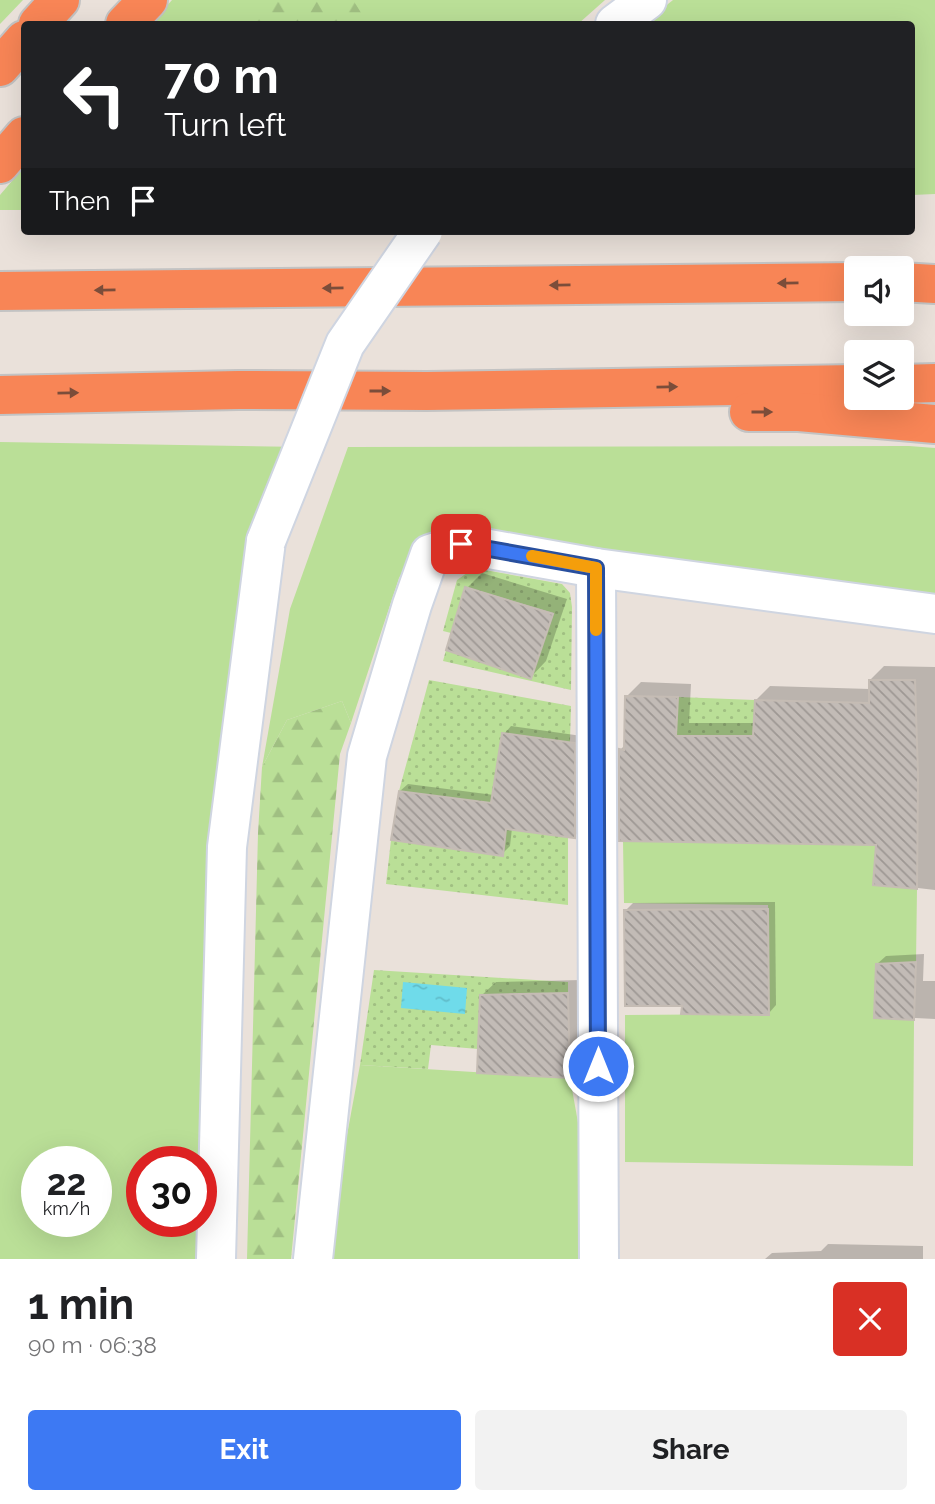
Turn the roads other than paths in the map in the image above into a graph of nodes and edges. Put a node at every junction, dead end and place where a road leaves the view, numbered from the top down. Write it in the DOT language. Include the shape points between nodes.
graph roads {
  1 [pos="61,0"];
  2 [pos="148,0"];
  3 [pos="647,0"];
  4 [pos="41,21"];
  5 [pos="128,21"];
  6 [pos="619,21"];
  7 [pos="21,43"];
  8 [pos="0,67"];
  9 [pos="420,235"];
  10 [pos="844,282"];
  11 [pos="914,283"];
  12 [pos="935,284"];
  13 [pos="0,291"];
  14 [pos="935,383"];
  15 [pos="844,384"];
  16 [pos="914,384"];
  17 [pos="428,391"];
  18 [pos="0,395"];
  19 [pos="935,424"];
  20 [pos="596,568"];
  21 [pos="935,614"];
  22 [pos="216,1259"];
  23 [pos="313,1259"];
  24 [pos="599,1259"];
  1 -- 4 [label="highway"];
  2 -- 5 [label="highway"];
  3 -- 6 [label="street"];
  7 -- 8 [label="highway"];
  9 -- 22 [label="street, bridge" via="345,344 266,541 228,847"];
  10 -- 13 [label="highway, one-way"];
  11 -- 12 [label="highway"];
  14 -- 16 [label="highway"];
  17 -- 15 [label="highway, one-way"];
  18 -- 17 [label="highway, one-way"];
  17 -- 19 [label="highway, one-way" via="500,412 799,412"];
  20 -- 21 [label="street"];
  20 -- 23 [label="street" via="461,544 430,554 367,755"];
  20 -- 24 [label="street"];
}
